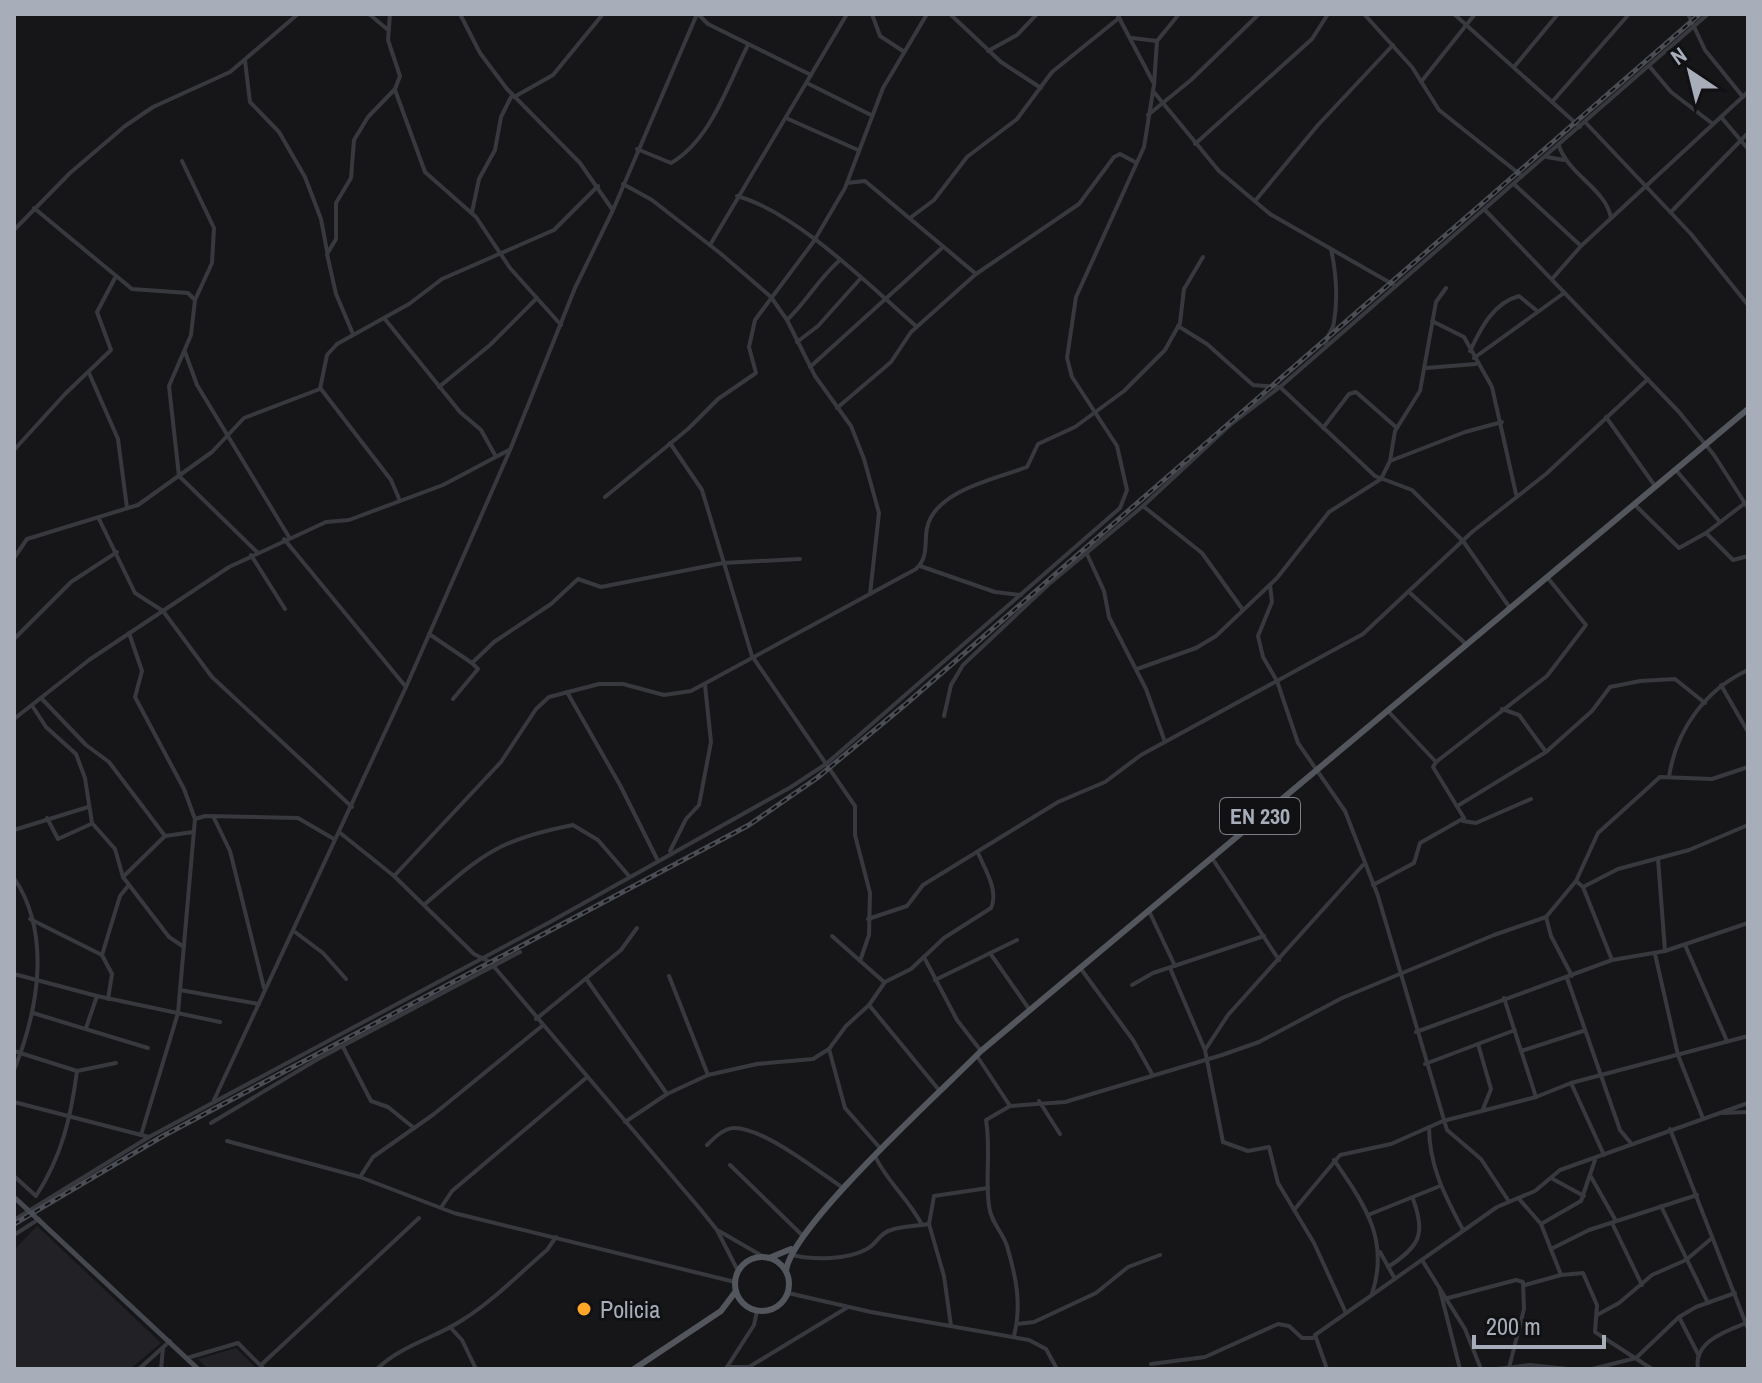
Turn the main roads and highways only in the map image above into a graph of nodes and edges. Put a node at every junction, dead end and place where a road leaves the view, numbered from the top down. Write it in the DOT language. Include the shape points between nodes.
graph roads {
  1 [pos="1748,409"];
  2 [pos="794,1247"];
  3 [pos="766,1258"];
  4 [pos="786,1271"];
  5 [pos="736,1291"];
  6 [pos="747,1306"];
  7 [pos="721,1311"];
  8 [pos="634,1369"];
  1 -- 2 [label="main road, EN 230" via="1029,1009 880,1148"];
  2 -- 3 [label="main road, EN 230"];
  2 -- 4 [label="main road, EN 230"];
  3 -- 4 [label="main road"];
  3 -- 5 [label="main road" via="745,1263 738,1271"];
  4 -- 6 [label="main road" via="788,1293 775,1308 757,1311"];
  5 -- 6 [label="main road"];
  5 -- 7 [label="main road"];
  6 -- 7 [label="main road"];
  7 -- 8 [label="main road"];
}
